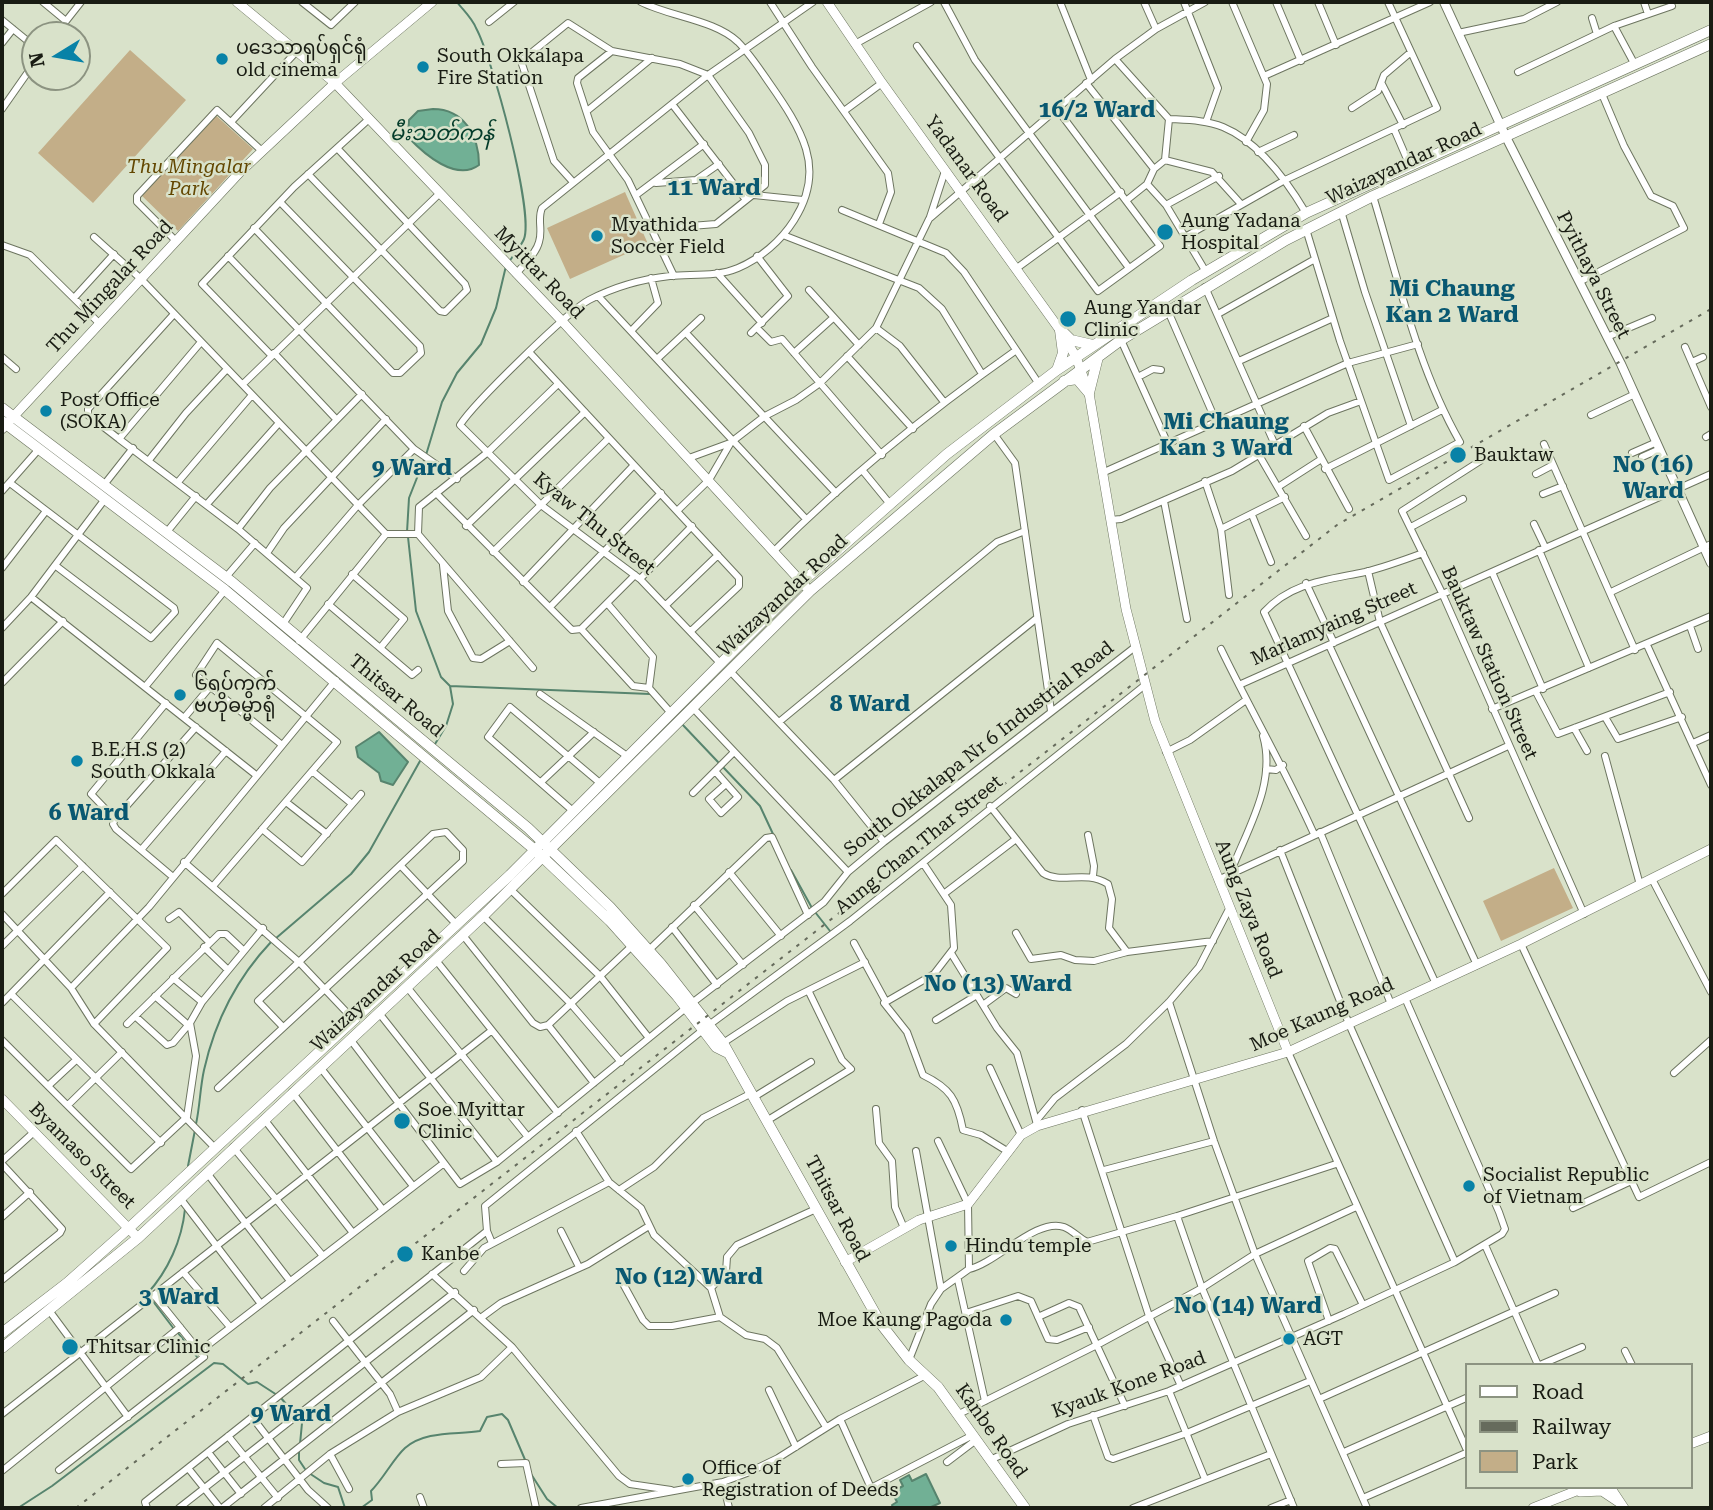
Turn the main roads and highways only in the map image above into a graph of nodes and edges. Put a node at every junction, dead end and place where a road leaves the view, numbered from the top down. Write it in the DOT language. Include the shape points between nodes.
graph roads {
  1 [pos="237,2"];
  2 [pos="432,2"];
  3 [pos="827,2"];
  4 [pos="1711,30"];
  5 [pos="1711,44"];
  6 [pos="1679,45"];
  7 [pos="1684,57"];
  8 [pos="335,83"];
  9 [pos="1279,228"];
  10 [pos="1286,240"];
  11 [pos="1060,330"];
  12 [pos="1096,350"];
  13 [pos="1076,357"];
  14 [pos="1081,368"];
  15 [pos="1057,370"];
  16 [pos="1060,383"];
  17 [pos="1088,393"];
  18 [pos="2,408"];
  19 [pos="6,423"];
  20 [pos="947,454"];
  21 [pos="955,464"];
  22 [pos="107,492"];
  23 [pos="802,582"];
  24 [pos="228,583"];
  25 [pos="810,591"];
  26 [pos="298,643"];
  27 [pos="339,678"];
  28 [pos="645,746"];
  29 [pos="567,824"];
  30 [pos="528,828"];
  31 [pos="518,836"];
  32 [pos="542,849"];
  33 [pos="1711,849"];
  34 [pos="560,866"];
  35 [pos="513,882"];
  36 [pos="636,942"];
  37 [pos="384,990"];
  38 [pos="393,999"];
  39 [pos="689,1005"];
  40 [pos="1288,1052"];
  41 [pos="2,1099"];
  42 [pos="266,1101"];
  43 [pos="274,1109"];
  44 [pos="129,1228"];
  45 [pos="138,1238"];
  46 [pos="845,1262"];
  47 [pos="2,1333"];
  48 [pos="2,1348"];
  49 [pos="926,1376"];
  50 [pos="1711,1436"];
  51 [pos="1692,1443"];
  52 [pos="1610,1489"];
  53 [pos="1575,1490"];
  54 [pos="1622,1505"];
  55 [pos="1025,1508"];
  56 [pos="1533,1508"];
  1 -- 8 [label="main road, Myittar Road"];
  2 -- 8 [label="main road, Thu Mingalar Road"];
  3 -- 11 [label="main road, Yadanar Road"];
  4 -- 6 [label="main road, Waizayandar Road"];
  5 -- 7 [label="main road, Waizayandar Road"];
  6 -- 7 [label="main road"];
  6 -- 9 [label="main road, Waizayandar Road"];
  7 -- 10 [label="main road, Waizayandar Road" via="1373,196"];
  8 -- 19 [label="main road, Thu Mingalar Road" via="262,151"];
  8 -- 23 [label="main road, Myittar Road"];
  9 -- 10 [label="main road"];
  9 -- 12 [label="main road, Waizayandar Road" via="1206,272"];
  10 -- 12 [label="main road, Waizayandar Road" via="1121,340"];
  11 -- 12 [label="main road"];
  11 -- 13 [label="main road, Yadanar Road"];
  11 -- 15 [label="main road" via="1063,353"];
  12 -- 13 [label="main road, Waizayandar Road"];
  12 -- 14 [label="main road, Waizayandar Road"];
  12 -- 17 [label="main road"];
  13 -- 14 [label="main road, Aung Zaya Road"];
  13 -- 15 [label="main road, Waizayandar Road"];
  14 -- 16 [label="main road, Waizayandar Road"];
  14 -- 17 [label="main road, Aung Zaya Road"];
  15 -- 20 [label="main road, Waizayandar Road"];
  16 -- 17 [label="main road" via="1077,379"];
  16 -- 21 [label="main road, Waizayandar Road"];
  17 -- 40 [label="main road, Aung Zaya Road" via="1145,685 1166,752"];
  18 -- 19 [label="main road, Thitsar Road"];
  19 -- 22 [label="main road, Thitsar Road"];
  19 -- 22 [label="main road, Thitsar Road"];
  20 -- 21 [label="main road"];
  20 -- 23 [label="main road, Waizayandar Road"];
  21 -- 25 [label="main road, Waizayandar Road"];
  22 -- 24 [label="main road, Thitsar Road"];
  22 -- 24 [label="main road, Thitsar Road"];
  23 -- 25 [label="main road, Myittar Road"];
  23 -- 28 [label="main road, Waizayandar Road" via="671,713"];
  24 -- 26 [label="main road, Thitsar Road"];
  24 -- 26 [label="main road, Thitsar Road" via="284,624"];
  25 -- 28 [label="main road, Waizayandar Road" via="692,707"];
  26 -- 27 [label="main road, Thitsar Road"];
  27 -- 30 [label="main road, Thitsar Road"];
  27 -- 31 [label="main road, Thitsar Road"];
  28 -- 29 [label="main road, Waizayandar Road"];
  28 -- 29 [label="main road, Waizayandar Road" via="627,756 573,811"];
  29 -- 30 [label="main road" via="542,832"];
  29 -- 32 [label="main road, Waizayandar Road"];
  29 -- 34 [label="main road"];
  30 -- 32 [label="main road, Thitsar Road"];
  31 -- 32 [label="main road, Thitsar Road"];
  31 -- 35 [label="main road" via="523,850"];
  32 -- 34 [label="main road, Thitsar Road"];
  32 -- 35 [label="main road, Waizayandar Road"];
  33 -- 40 [label="main road, Moe Kaung Road" via="1584,914"];
  34 -- 35 [label="main road" via="538,869"];
  34 -- 36 [label="main road, Thitsar Road"];
  35 -- 37 [label="main road, Waizayandar Road" via="456,924"];
  35 -- 38 [label="main road, Waizayandar Road"];
  36 -- 39 [label="main road, Thitsar Road"];
  36 -- 39 [label="main road, Thitsar Road" via="649,950"];
  37 -- 38 [label="main road"];
  37 -- 42 [label="main road, Waizayandar Road"];
  38 -- 43 [label="main road, Waizayandar Road"];
  39 -- 46 [label="main road, Thitsar Road" via="716,1047 724,1048 753,1095"];
  40 -- 46 [label="main road, Moe Kaung Road" via="1036,1123 1007,1151 968,1204 904,1228"];
  41 -- 44 [label="main road, Byamaso Street"];
  42 -- 43 [label="main road"];
  42 -- 44 [label="main road, Waizayandar Road"];
  43 -- 45 [label="main road, Waizayandar Road"];
  44 -- 45 [label="main road, Byamaso Street"];
  44 -- 47 [label="main road, Waizayandar Road"];
  45 -- 48 [label="main road, Waizayandar Road"];
  46 -- 49 [label="main road, Thitsar Road" via="881,1324"];
  49 -- 55 [label="main road, Kanbe Road" via="959,1414"];
  50 -- 51 [label="main road"];
  52 -- 54 [label="main road"];
  53 -- 54 [label="main road" via="1602,1491"];
  53 -- 56 [label="main road"];
}
